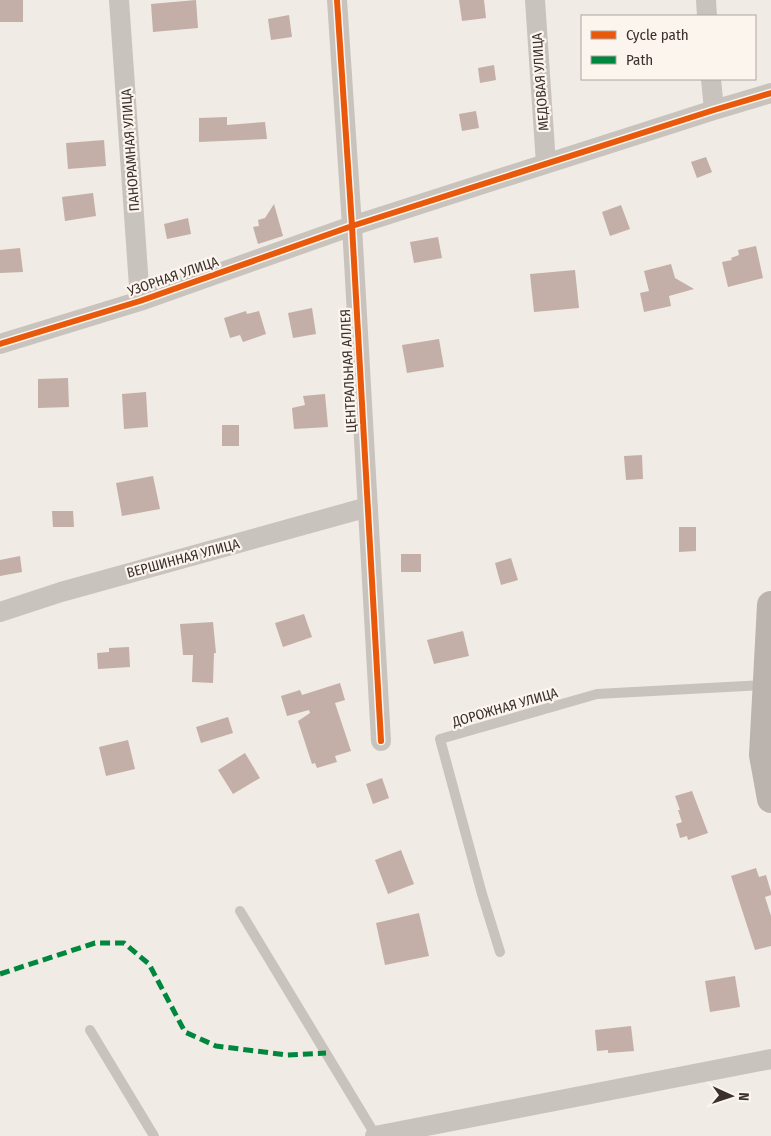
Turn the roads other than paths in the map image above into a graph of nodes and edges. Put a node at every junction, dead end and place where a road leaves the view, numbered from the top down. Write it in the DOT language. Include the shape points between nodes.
graph roads {
  1 [pos="120,0"];
  2 [pos="337,0"];
  3 [pos="535,0"];
  4 [pos="706,0"];
  5 [pos="707,15"];
  6 [pos="711,80"];
  7 [pos="771,93"];
  8 [pos="714,110"];
  9 [pos="546,164"];
  10 [pos="352,226"];
  11 [pos="140,301"];
  12 [pos="0,344"];
  13 [pos="368,507"];
  14 [pos="771,605"];
  15 [pos="0,612"];
  16 [pos="767,685"];
  17 [pos="381,741"];
  18 [pos="771,799"];
  19 [pos="240,911"];
  20 [pos="500,952"];
  21 [pos="90,1030"];
  22 [pos="771,1059"];
  23 [pos="403,1133"];
  24 [pos="154,1136"];
  25 [pos="375,1136"];
  1 -- 11 [label="street, ПАНОРАМНАЯ УЛИЦА"];
  2 -- 10 [label="street, ЦЕНТРАЛЬНАЯ АЛЛЕЯ"];
  3 -- 9 [label="street, МЕДОВАЯ УЛИЦА"];
  4 -- 5 [label="street"];
  6 -- 8 [label="street"];
  7 -- 8 [label="street, УЗОРНАЯ УЛИЦА"];
  8 -- 9 [label="street, УЗОРНАЯ УЛИЦА"];
  9 -- 10 [label="street, УЗОРНАЯ УЛИЦА"];
  10 -- 11 [label="street, УЗОРНАЯ УЛИЦА"];
  10 -- 13 [label="street, ЦЕНТРАЛЬНАЯ АЛЛЕЯ"];
  11 -- 12 [label="street, УЗОРНАЯ УЛИЦА"];
  13 -- 15 [label="street, ВЕРШИННАЯ УЛИЦА" via="60,592"];
  13 -- 17 [label="street, ЦЕНТРАЛЬНАЯ АЛЛЕЯ"];
  14 -- 16 [label="street"];
  16 -- 18 [label="street" via="763,755"];
  16 -- 20 [label="lane, ДОРОЖНАЯ УЛИЦА" via="597,694 440,739"];
  19 -- 25 [label="lane"];
  21 -- 24 [label="lane"];
  22 -- 23 [label="street"];
  23 -- 25 [label="street"];
}
